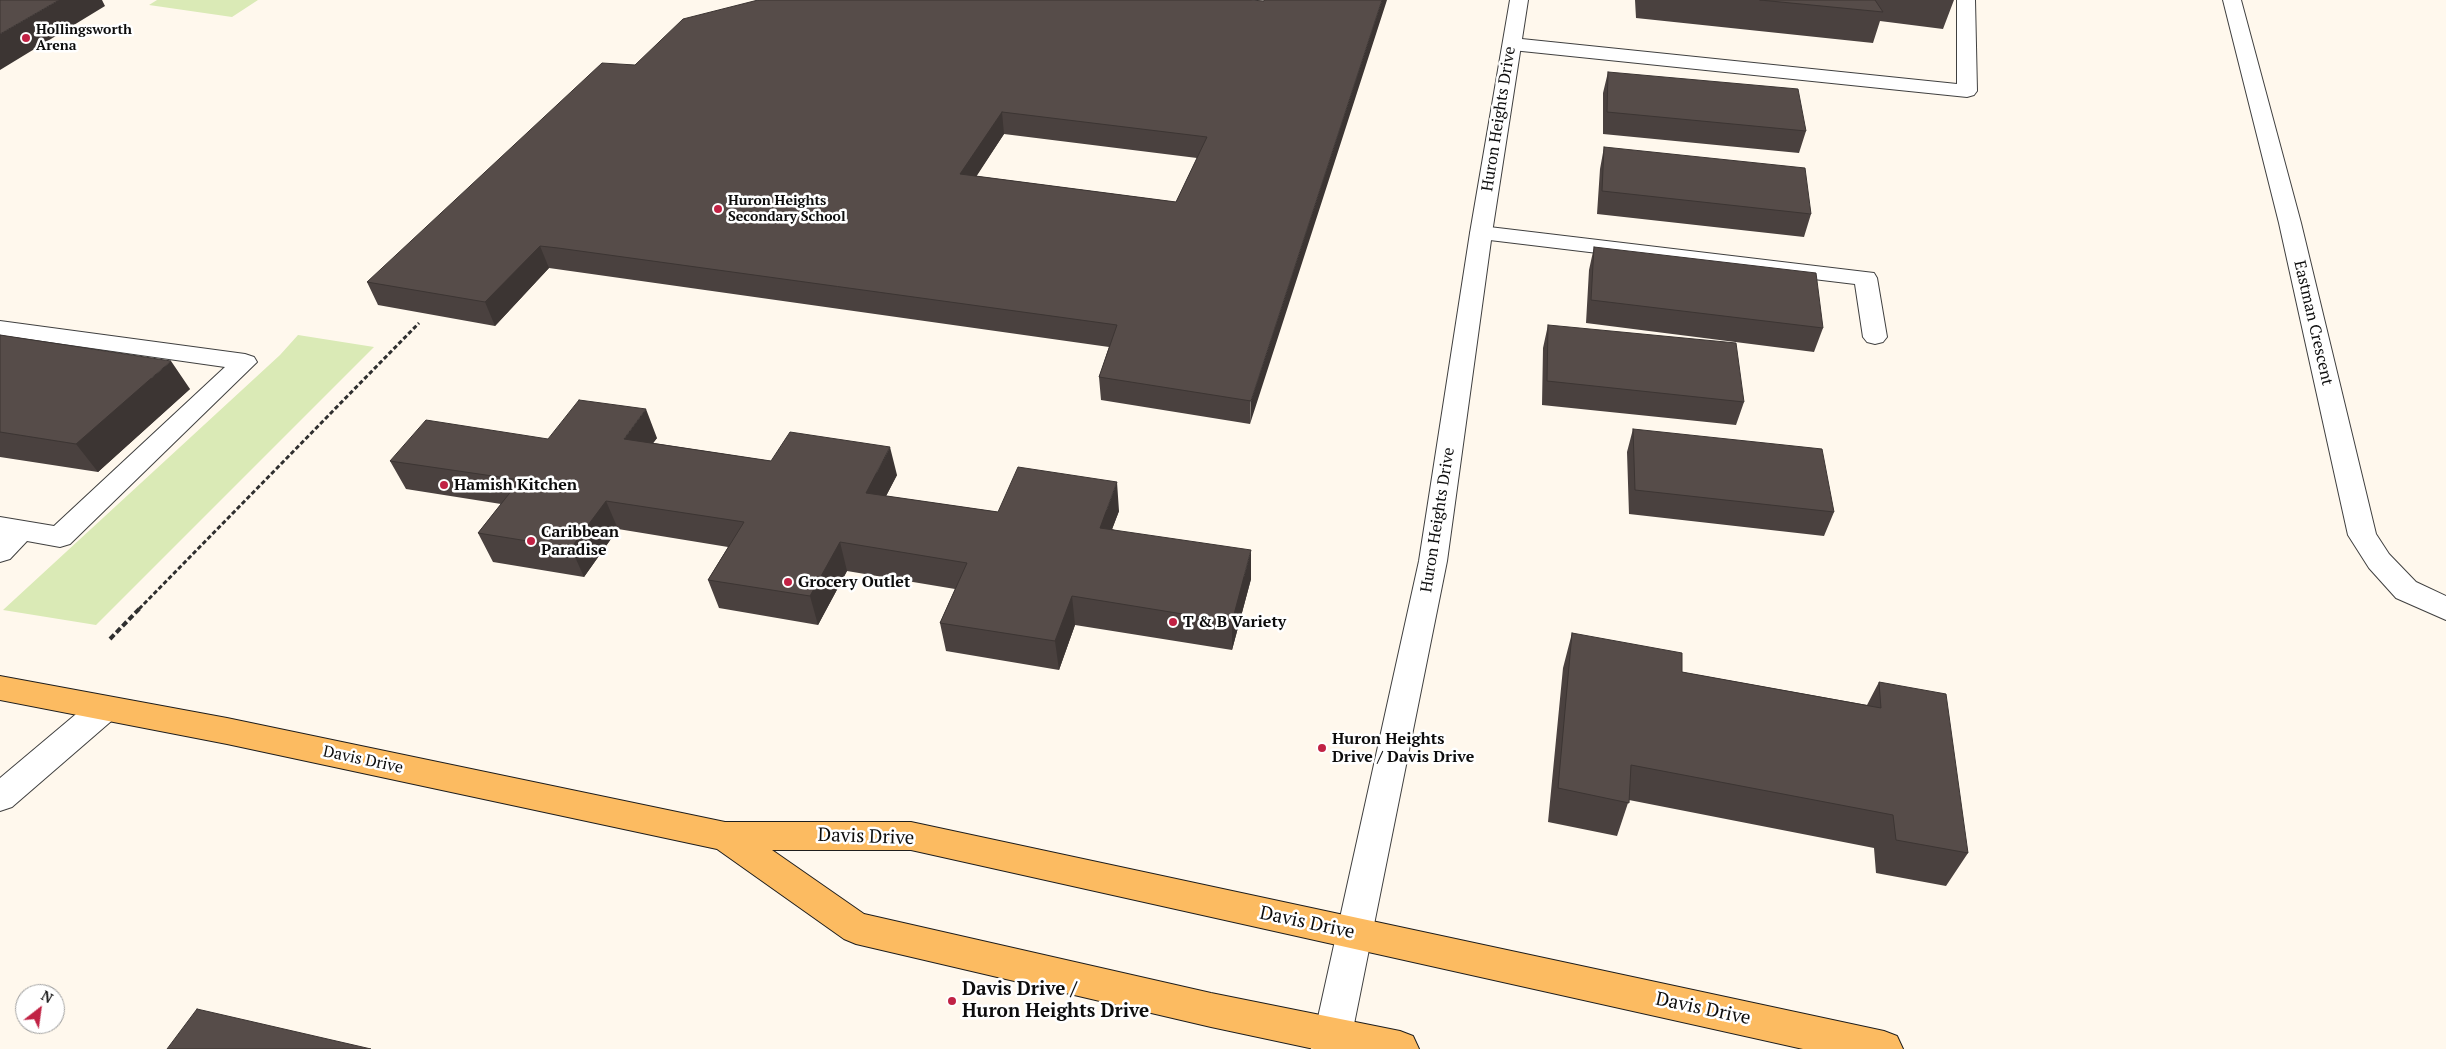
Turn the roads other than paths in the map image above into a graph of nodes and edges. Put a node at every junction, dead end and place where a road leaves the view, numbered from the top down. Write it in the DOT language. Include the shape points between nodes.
graph roads {
  1 [pos="1519,0"];
  2 [pos="1966,0"];
  3 [pos="2232,0"];
  4 [pos="1512,44"];
  5 [pos="1481,233"];
  6 [pos="0,328"];
  7 [pos="1875,336"];
  8 [pos="11,529"];
  9 [pos="0,552"];
  10 [pos="2446,609"];
  11 [pos="0,688"];
  12 [pos="105,708"];
  13 [pos="0,797"];
  14 [pos="725,836"];
  15 [pos="1354,934"];
  16 [pos="1331,1042"];
  17 [pos="1400,1049"];
  18 [pos="1884,1049"];
  1 -- 4 [label="street, Huron Heights Drive"];
  2 -- 4 [label="street" via="1968,91"];
  3 -- 10 [label="street, Eastman Crescent" via="2290,223 2362,535 2378,561 2406,590"];
  4 -- 5 [label="street, Huron Heights Drive"];
  5 -- 7 [label="street" via="1866,278"];
  5 -- 15 [label="street, Huron Heights Drive" via="1433,561"];
  6 -- 8 [label="street" via="245,362 60,538"];
  8 -- 9 [label="street"];
  11 -- 12 [label="main road, Davis Drive"];
  12 -- 13 [label="street"];
  12 -- 14 [label="main road, Davis Drive"];
  14 -- 15 [label="main road, Davis Drive" via="911,836"];
  14 -- 16 [label="main road, Davis Drive" via="856,928 1211,1010"];
  15 -- 16 [label="street, Huron Heights Drive"];
  15 -- 18 [label="main road, Davis Drive"];
  16 -- 17 [label="main road, Davis Drive"];
}
